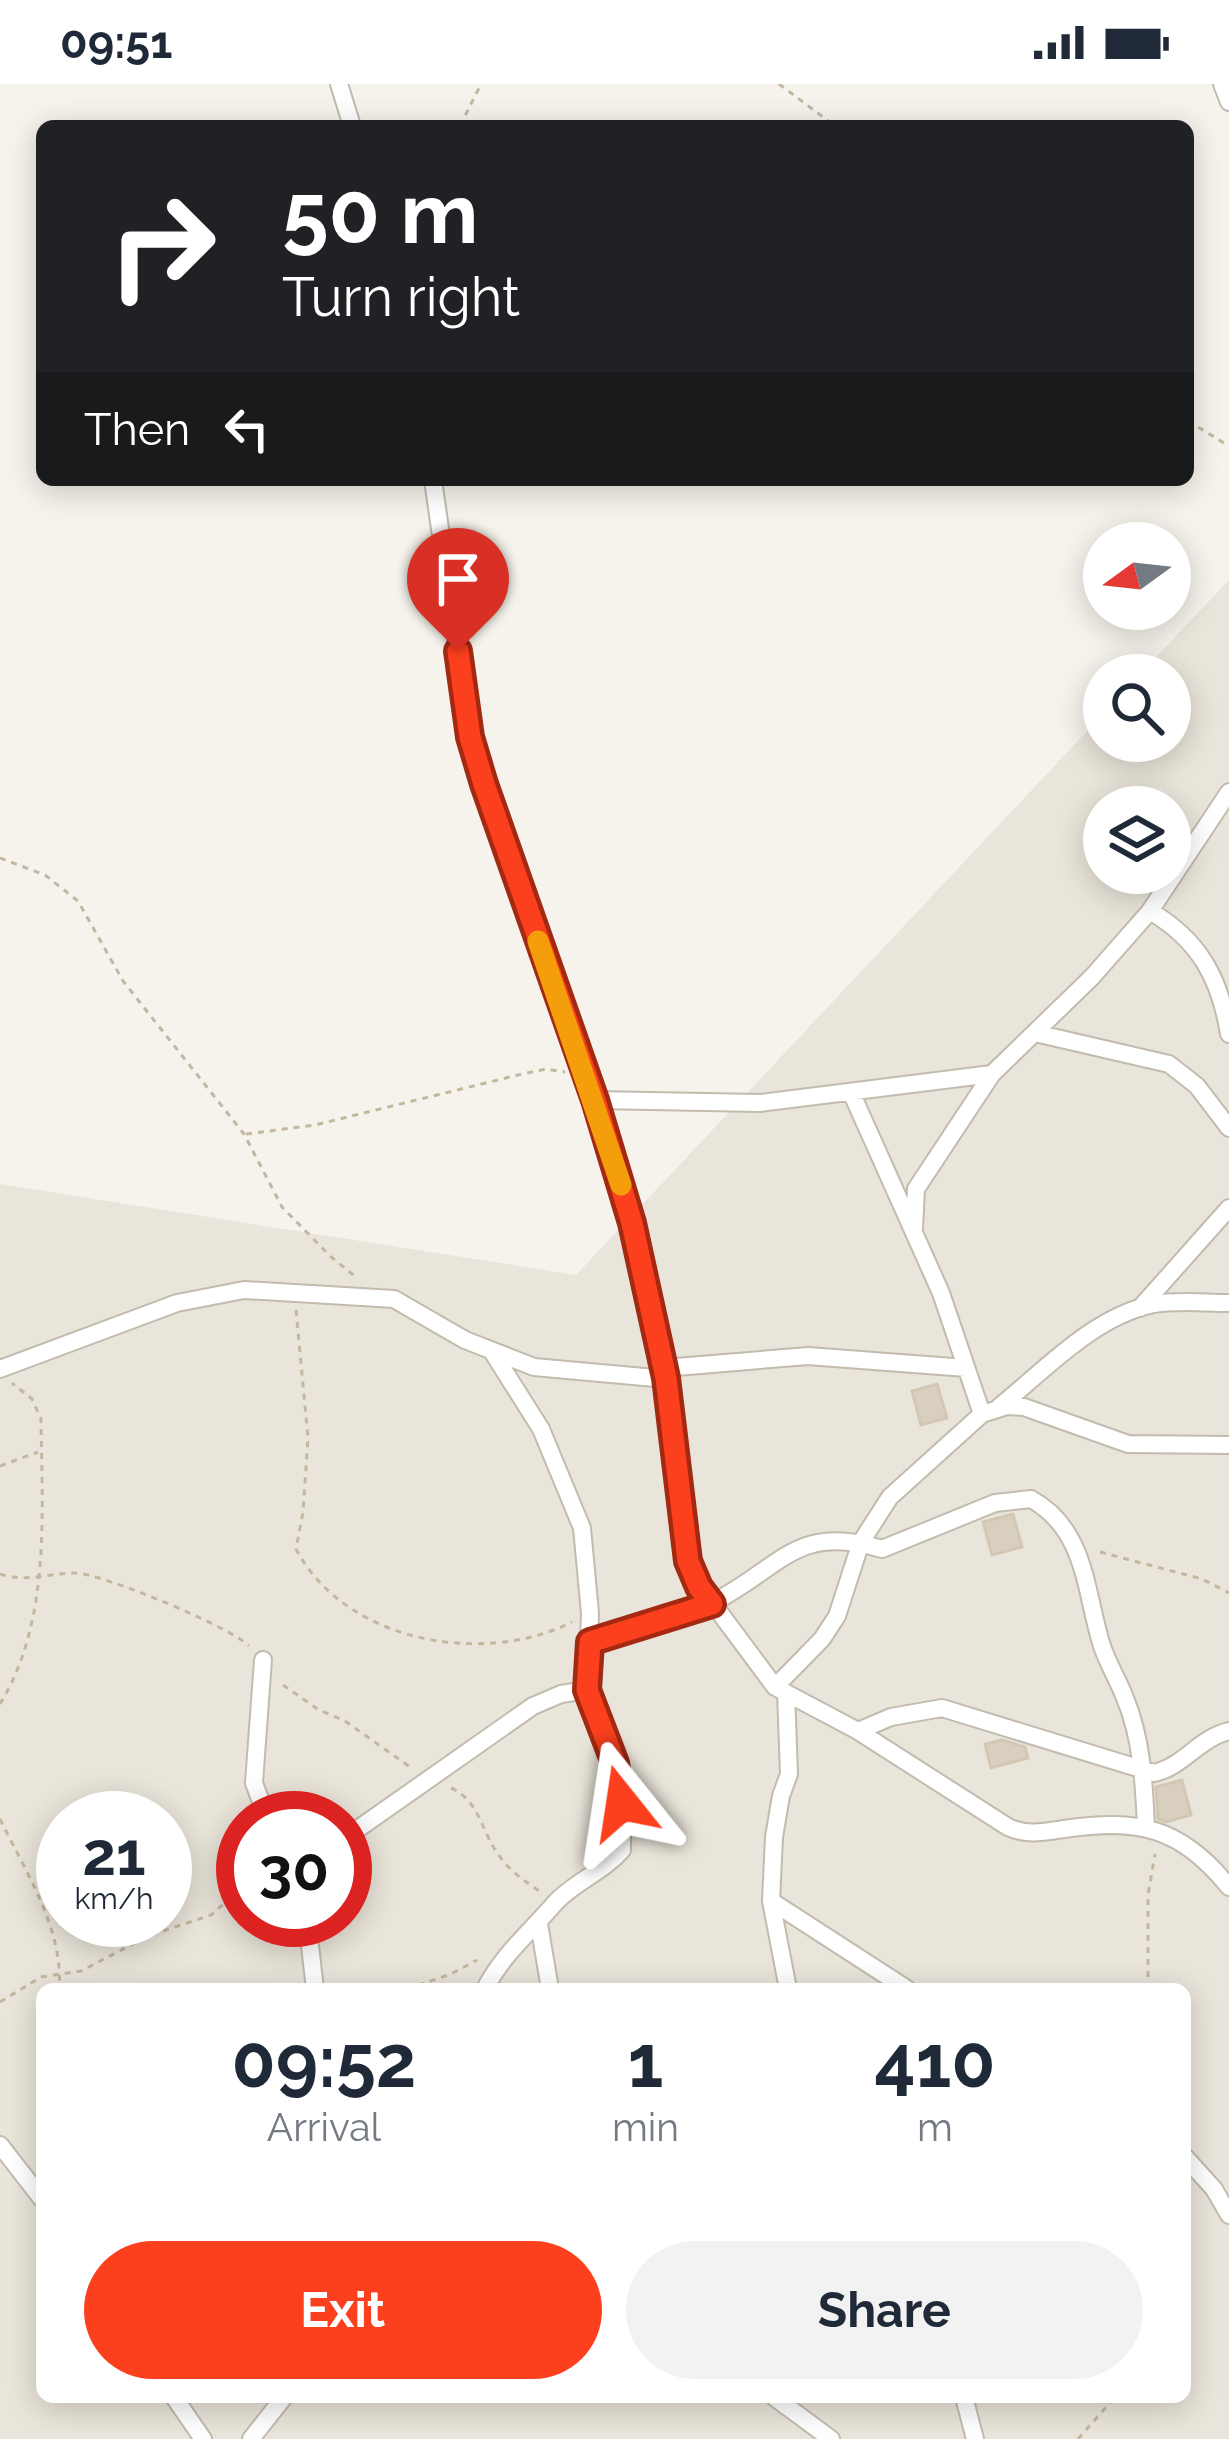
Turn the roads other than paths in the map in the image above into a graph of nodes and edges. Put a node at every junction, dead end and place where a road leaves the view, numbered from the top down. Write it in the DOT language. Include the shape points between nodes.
graph roads {
  1 [pos="339,84"];
  2 [pos="1222,84"];
  3 [pos="1229,102"];
  4 [pos="350,120"];
  5 [pos="434,486"];
  6 [pos="1229,792"];
  7 [pos="1150,911"];
  8 [pos="1224,985"];
  9 [pos="1035,1033"];
  10 [pos="1229,1034"];
  11 [pos="992,1074"];
  12 [pos="851,1092"];
  13 [pos="595,1100"];
  14 [pos="1229,1128"];
  15 [pos="1229,1208"];
  16 [pos="914,1228"];
  17 [pos="1229,1303"];
  18 [pos="1140,1308"];
  19 [pos="493,1353"];
  20 [pos="966,1368"];
  21 [pos="0,1371"];
  22 [pos="665,1373"];
  23 [pos="988,1412"];
  24 [pos="1229,1445"];
  25 [pos="861,1542"];
  26 [pos="712,1604"];
  27 [pos="590,1642"];
  28 [pos="263,1660"];
  29 [pos="587,1690"];
  30 [pos="780,1690"];
  31 [pos="858,1731"];
  32 [pos="1229,1731"];
  33 [pos="1144,1771"];
  34 [pos="257,1791"];
  35 [pos="372,1819"];
  36 [pos="1146,1827"];
  37 [pos="1229,1887"];
  38 [pos="771,1901"];
  39 [pos="539,1924"];
  40 [pos="311,1947"];
  41 [pos="314,1983"];
  42 [pos="488,1983"];
  43 [pos="549,1983"];
  44 [pos="787,1983"];
  45 [pos="898,1983"];
  46 [pos="0,2145"];
  47 [pos="1191,2164"];
  48 [pos="36,2191"];
  49 [pos="1229,2216"];
  50 [pos="178,2403"];
  51 [pos="279,2403"];
  52 [pos="782,2403"];
  53 [pos="966,2403"];
  54 [pos="203,2439"];
  55 [pos="251,2439"];
  56 [pos="831,2439"];
  57 [pos="975,2439"];
  1 -- 4 [label="street"];
  2 -- 3 [label="street"];
  5 -- 13 [label="street" via="470,737"];
  6 -- 7 [label="street"];
  7 -- 8 [label="street" via="1177,927"];
  7 -- 9 [label="street"];
  8 -- 10 [label="street"];
  9 -- 11 [label="street"];
  9 -- 14 [label="street" via="1168,1064"];
  11 -- 12 [label="street"];
  11 -- 16 [label="street" via="916,1190"];
  12 -- 13 [label="street" via="735,1104"];
  12 -- 16 [label="street"];
  13 -- 22 [label="street"];
  15 -- 18 [label="street"];
  16 -- 20 [label="street"];
  17 -- 18 [label="street"];
  18 -- 23 [label="street" via="1095,1329"];
  19 -- 21 [label="street" via="394,1299 244,1290 177,1303"];
  19 -- 22 [label="street" via="534,1367"];
  19 -- 27 [label="street" via="541,1429 573,1502 587,1555"];
  20 -- 22 [label="street" via="808,1356"];
  20 -- 23 [label="street"];
  22 -- 26 [label="street" via="688,1561"];
  23 -- 24 [label="street" via="1024,1407 1128,1444"];
  23 -- 25 [label="street" via="890,1497"];
  25 -- 26 [label="street" via="812,1542"];
  25 -- 30 [label="street" via="837,1616"];
  25 -- 33 [label="street" via="885,1548 995,1503 1022,1498 1042,1505 1084,1567"];
  26 -- 27 [label="street"];
  26 -- 30 [label="street"];
  27 -- 29 [label="street"];
  28 -- 34 [label="street"];
  29 -- 35 [label="street" via="533,1706"];
  29 -- 39 [label="street" via="615,1763 622,1850"];
  30 -- 31 [label="street"];
  30 -- 38 [label="street" via="789,1774 774,1837"];
  31 -- 33 [label="street" via="943,1708"];
  31 -- 36 [label="street" via="1016,1831"];
  32 -- 33 [label="street" via="1163,1772"];
  33 -- 36 [label="street"];
  36 -- 37 [label="street" via="1200,1854"];
  38 -- 44 [label="street"];
  38 -- 45 [label="street"];
  39 -- 42 [label="street"];
  39 -- 43 [label="street"];
  40 -- 41 [label="street"];
  46 -- 48 [label="street"];
  47 -- 49 [label="street"];
  50 -- 54 [label="street"];
  51 -- 55 [label="street"];
  52 -- 56 [label="street"];
  53 -- 57 [label="street"];
}
